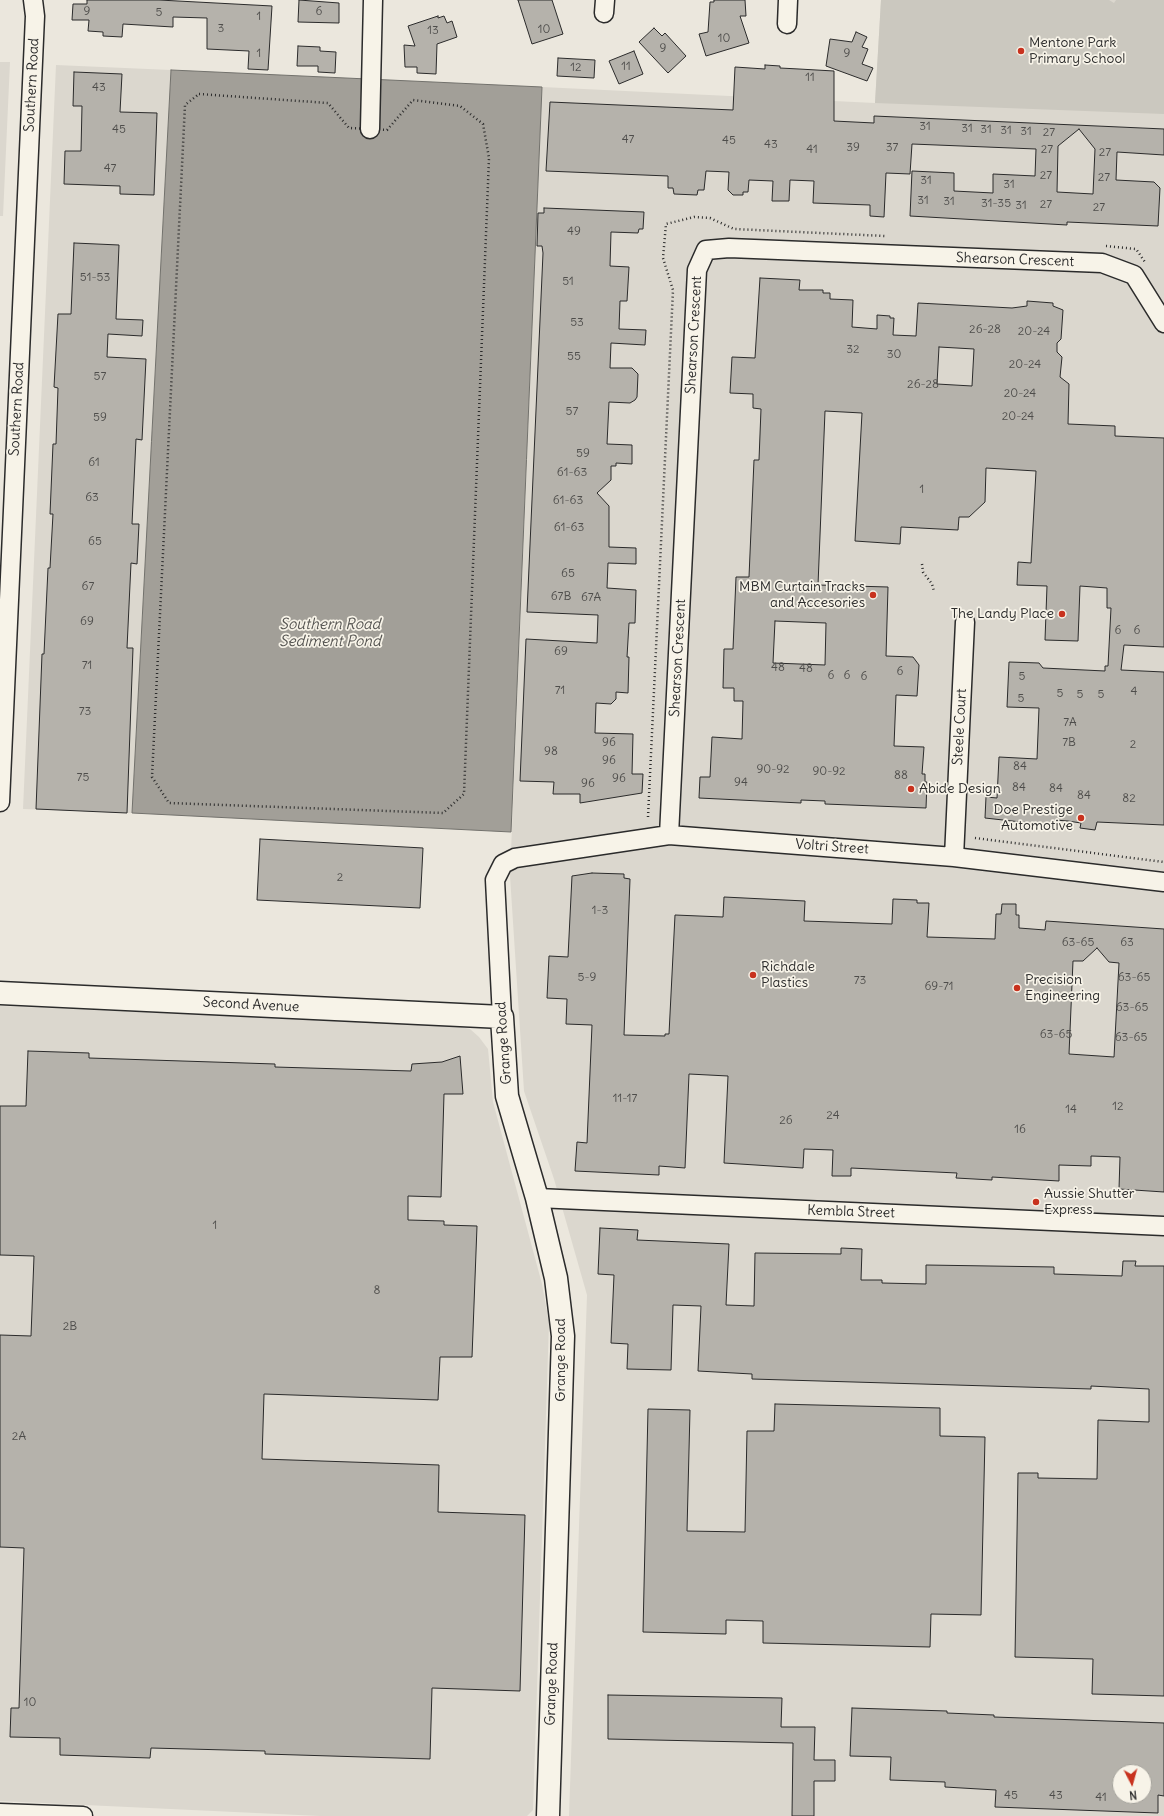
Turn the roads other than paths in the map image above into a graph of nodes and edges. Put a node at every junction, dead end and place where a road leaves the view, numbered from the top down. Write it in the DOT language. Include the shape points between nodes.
graph roads {
  1 [pos="373,0"];
  2 [pos="788,0"];
  3 [pos="35,5"];
  4 [pos="787,24"];
  5 [pos="370,129"];
  6 [pos="1164,323"];
  7 [pos="965,622"];
  8 [pos="0,802"];
  9 [pos="669,835"];
  10 [pos="954,857"];
  11 [pos="503,864"];
  12 [pos="1164,882"];
  13 [pos="0,993"];
  14 [pos="502,1017"];
  15 [pos="537,1198"];
  16 [pos="1164,1226"];
  17 [pos="0,1813"];
  18 [pos="83,1816"];
  19 [pos="548,1816"];
  1 -- 5 [label="street"];
  2 -- 4 [label="street"];
  3 -- 8 [label="street, Southern Road"];
  6 -- 9 [label="street, Shearson Crescent" via="1134,276 1102,263 729,248 706,250 697,270"];
  7 -- 10 [label="street, Steele Court"];
  9 -- 10 [label="street, Voltri Street"];
  9 -- 11 [label="street, Voltri Street" via="515,858"];
  10 -- 12 [label="street, Voltri Street"];
  11 -- 14 [label="street, Grange Road" via="495,880"];
  13 -- 14 [label="main road, Second Avenue"];
  14 -- 15 [label="main road, Grange Road" via="508,1096"];
  15 -- 16 [label="street, Kembla Street"];
  15 -- 19 [label="main road, Grange Road" via="556,1278 563,1336"];
  17 -- 18 [label="street"];
}
